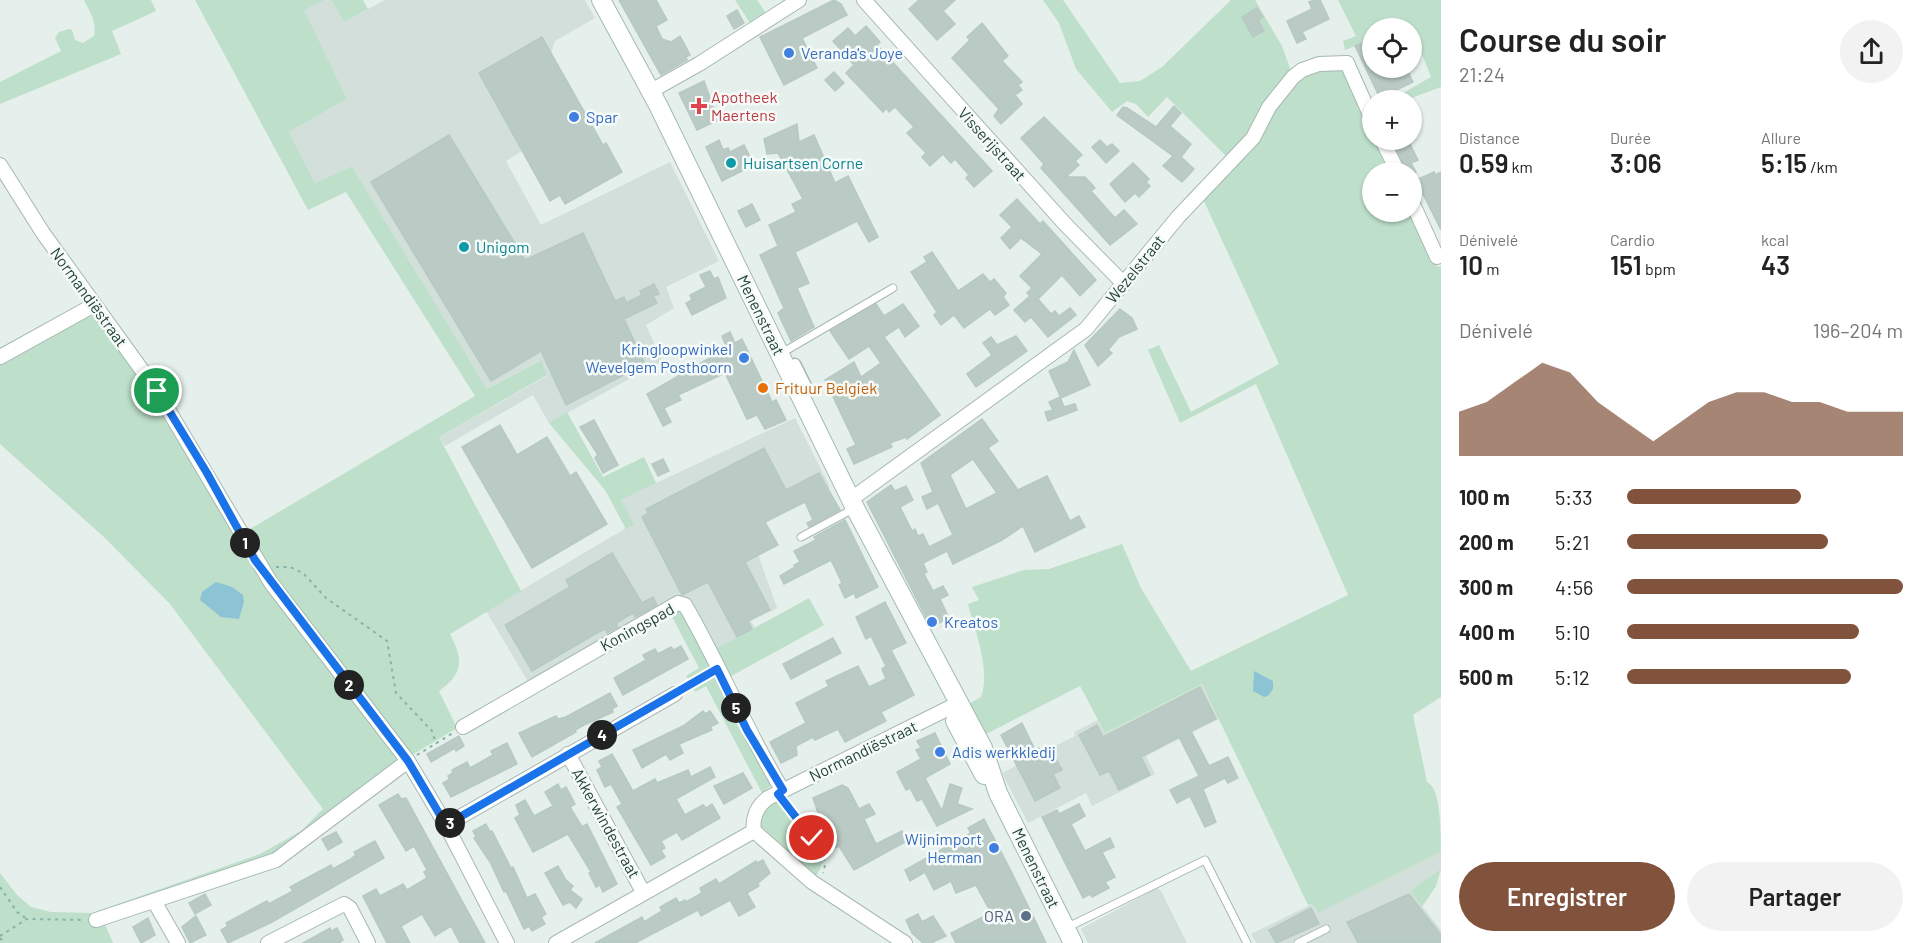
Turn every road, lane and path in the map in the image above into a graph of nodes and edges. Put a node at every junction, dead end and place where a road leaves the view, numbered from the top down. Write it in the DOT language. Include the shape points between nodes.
graph roads {
  1 [pos="601,0"];
  2 [pos="799,0"];
  3 [pos="864,0"];
  4 [pos="651,91"];
  5 [pos="1362,97"];
  6 [pos="0,165"];
  7 [pos="1421,222"];
  8 [pos="1437,257"];
  9 [pos="1124,284"];
  10 [pos="893,288"];
  11 [pos="94,305"];
  12 [pos="0,357"];
  13 [pos="788,359"];
  14 [pos="852,504"];
  15 [pos="801,537"];
  16 [pos="263,572"];
  17 [pos="717,669"];
  18 [pos="675,694"];
  19 [pos="954,706"];
  20 [pos="463,727"];
  21 [pos="436,744"];
  22 [pos="568,754"];
  23 [pos="408,761"];
  24 [pos="781,792"];
  25 [pos="446,825"];
  26 [pos="754,831"];
  27 [pos="816,884"];
  28 [pos="0,887"];
  29 [pos="643,892"];
  30 [pos="154,901"];
  31 [pos="27,920"];
  32 [pos="96,920"];
  33 [pos="1326,929"];
  34 [pos="1069,936"];
  35 [pos="0,937"];
  36 [pos="5,943"];
  37 [pos="178,943"];
  38 [pos="268,943"];
  39 [pos="368,943"];
  40 [pos="507,943"];
  41 [pos="556,943"];
  42 [pos="905,943"];
  43 [pos="1247,943"];
  44 [pos="1298,943"];
  1 -- 4 [label="main road, Menenstraat"];
  2 -- 4 [label="street"];
  3 -- 9 [label="street, Visserijstraat" via="1065,224"];
  4 -- 13 [label="main road, Menenstraat"];
  5 -- 9 [label="street, Wezelstraat" via="1347,63 1318,64 1302,70 1281,90 1236,159 1178,217"];
  6 -- 11 [label="street, Normandiëstraat"];
  7 -- 8 [label="street"];
  9 -- 14 [label="street, Wezelstraat" via="1086,328"];
  10 -- 13 [label="lane"];
  11 -- 12 [label="street"];
  11 -- 16 [label="street, Normandiëstraat" via="157,391"];
  13 -- 14 [label="main road, Menenstraat"];
  14 -- 15 [label="lane"];
  14 -- 19 [label="main road, Menenstraat"];
  16 -- 21 [label="path" via="290,567 303,573 326,598 387,641 396,693 432,731"];
  16 -- 23 [label="street, Normandiëstraat"];
  17 -- 18 [label="path"];
  17 -- 20 [label="street, Koningspad" via="685,605 672,604"];
  17 -- 24 [label="street, Koningspad"];
  18 -- 22 [label="street, Akkerwindestraat"];
  19 -- 24 [label="street, Normandiëstraat"];
  19 -- 34 [label="main road, Menenstraat" via="983,748 998,793"];
  20 -- 21 [label="path"];
  21 -- 23 [label="path"];
  22 -- 25 [label="street, Akkerwindestraat"];
  22 -- 29 [label="street, Akkerwindestraat"];
  23 -- 25 [label="street, Normandiëstraat"];
  23 -- 30 [label="street" via="276,860"];
  24 -- 26 [label="street, Normandiëstraat" via="757,810"];
  24 -- 27 [label="path" via="823,853 826,868"];
  25 -- 40 [label="street, Normandiëstraat"];
  26 -- 27 [label="street"];
  26 -- 29 [label="street"];
  27 -- 42 [label="street"];
  28 -- 31 [label="path"];
  29 -- 41 [label="street"];
  30 -- 32 [label="street"];
  30 -- 37 [label="street"];
  31 -- 32 [label="path"];
  31 -- 35 [label="path"];
  33 -- 44 [label="lane"];
  34 -- 43 [label="lane" via="1205,860"];
  35 -- 36 [label="path"];
  38 -- 39 [label="street" via="344,904 350,908"];
}
